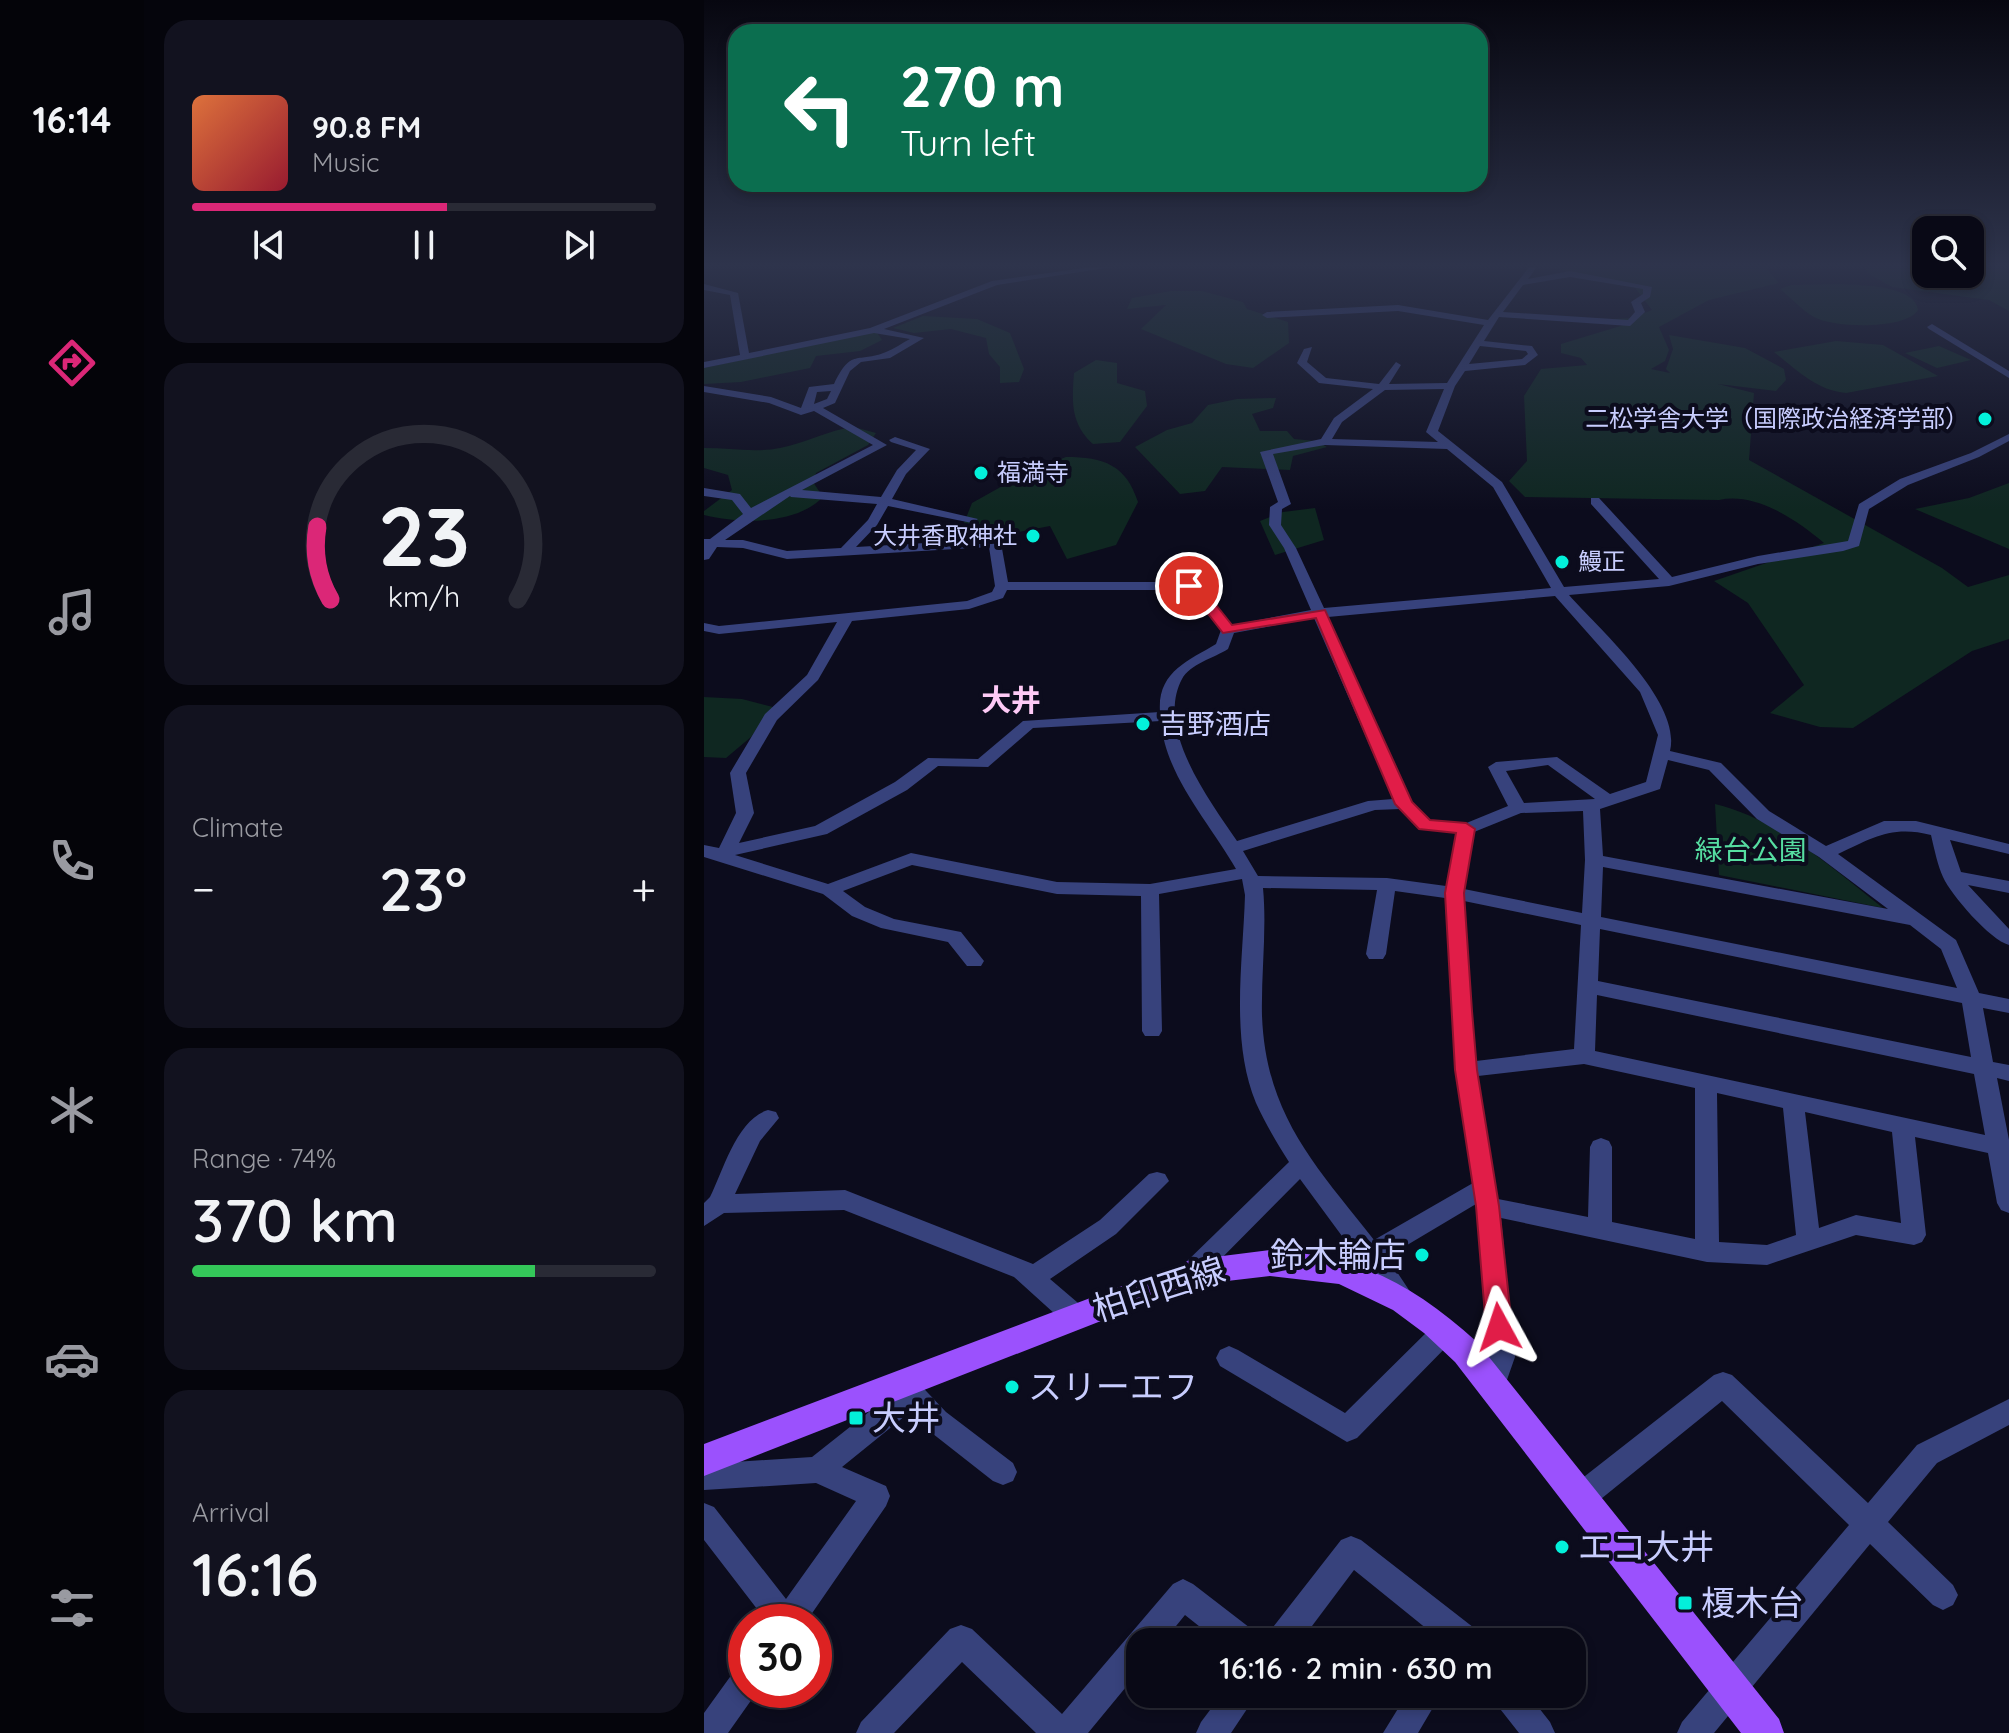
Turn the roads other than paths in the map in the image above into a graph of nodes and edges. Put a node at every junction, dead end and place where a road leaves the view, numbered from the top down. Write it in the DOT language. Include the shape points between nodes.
graph roads {
  1 [pos="743,348"];
  2 [pos="788,348"];
  3 [pos="901,348"];
  4 [pos="1474,348"];
  5 [pos="1528,348"];
  6 [pos="1965,348"];
  7 [pos="1309,349"];
  8 [pos="745,357"];
  9 [pos="704,365"];
  10 [pos="1396,365"];
  11 [pos="1461,368"];
  12 [pos="2009,375"];
  13 [pos="1450,386"];
  14 [pos="838,387"];
  15 [pos="1382,387"];
  16 [pos="704,389"];
  17 [pos="812,409"];
  18 [pos="2009,437"];
  19 [pos="895,440"];
  20 [pos="1325,442"];
  21 [pos="1446,446"];
  22 [pos="704,492"];
  23 [pos="791,493"];
  24 [pos="884,501"];
  25 [pos="1595,501"];
  26 [pos="750,515"];
  27 [pos="972,519"];
  28 [pos="707,543"];
  29 [pos="843,553"];
  30 [pos="704,556"];
  31 [pos="1669,582"];
  32 [pos="1002,586"];
  33 [pos="1559,591"];
  34 [pos="1320,613"];
  35 [pos="848,616"];
  36 [pos="704,627"];
  37 [pos="1228,630"];
  38 [pos="1169,716"];
  39 [pos="1664,754"];
  40 [pos="1404,804"];
  41 [pos="1600,804"];
  42 [pos="1518,808"];
  43 [pos="1466,829"];
  44 [pos="1939,833"];
  45 [pos="1234,848"];
  46 [pos="2009,849"];
  47 [pos="717,853"];
  48 [pos="1825,853"];
  49 [pos="1594,860"];
  50 [pos="1951,876"];
  51 [pos="1249,878"];
  52 [pos="1387,884"];
  53 [pos="2009,887"];
  54 [pos="829,890"];
  55 [pos="1150,890"];
  56 [pos="1454,893"];
  57 [pos="1916,920"];
  58 [pos="1591,923"];
  59 [pos="2009,939"];
  60 [pos="1376,954"];
  61 [pos="974,961"];
  62 [pos="1588,986"];
  63 [pos="1971,998"];
  64 [pos="2009,1006"];
  65 [pos="1152,1031"];
  66 [pos="1584,1056"];
  67 [pos="1984,1067"];
  68 [pos="1466,1070"];
  69 [pos="2009,1073"];
  70 [pos="1706,1083"];
  71 [pos="1793,1103"];
  72 [pos="768,1118"];
  73 [pos="1903,1127"];
  74 [pos="1601,1147"];
  75 [pos="2004,1148"];
  76 [pos="1302,1163"];
  77 [pos="1157,1181"];
  78 [pos="1486,1196"];
  79 [pos="2009,1203"];
  80 [pos="711,1210"];
  81 [pos="1600,1230"];
  82 [pos="1808,1240"];
  83 [pos="1707,1252"];
  84 [pos="1373,1253"];
  85 [pos="1191,1273"];
  86 [pos="1031,1278"];
  87 [pos="1401,1296"];
  88 [pos="1075,1316"];
  89 [pos="1445,1331"];
  90 [pos="1229,1358"];
  91 [pos="901,1383"];
  92 [pos="1493,1385"];
  93 [pos="2009,1411"];
  94 [pos="704,1460"];
  95 [pos="817,1470"];
  96 [pos="1003,1472"];
  97 [pos="704,1477"];
  98 [pos="1581,1497"];
  99 [pos="704,1517"];
  100 [pos="1866,1525"];
  101 [pos="1943,1595"];
  102 [pos="773,1604"];
  103 [pos="800,1604"];
  104 [pos="1155,1628"];
  105 [pos="1226,1628"];
  106 [pos="1292,1628"];
  107 [pos="1448,1628"];
  108 [pos="1126,1660"];
  109 [pos="1730,1687"];
  110 [pos="728,1706"];
  111 [pos="1231,1708"];
  112 [pos="1416,1708"];
  113 [pos="1519,1708"];
  114 [pos="1054,1730"];
  115 [pos="709,1733"];
  116 [pos="872,1733"];
  117 [pos="1212,1733"];
  118 [pos="1399,1733"];
  119 [pos="1539,1733"];
  120 [pos="1693,1733"];
  121 [pos="1765,1733"];
  1 -- 8 [label="street"];
  2 -- 8 [label="street"];
  3 -- 14 [label="street" via="887,356 858,359"];
  4 -- 11 [label="street"];
  5 -- 11 [label="street" via="1533,355 1525,362"];
  6 -- 12 [label="street"];
  7 -- 15 [label="street" via="1302,363 1323,381"];
  8 -- 9 [label="street"];
  10 -- 15 [label="street"];
  11 -- 13 [label="street"];
  13 -- 15 [label="street"];
  13 -- 21 [label="street" via="1432,432"];
  14 -- 17 [label="street" via="831,401"];
  14 -- 17 [label="street" via="813,389"];
  15 -- 20 [label="street" via="1338,420"];
  16 -- 17 [label="street" via="771,400 801,412"];
  17 -- 23 [label="street" via="881,445"];
  18 -- 31 [label="street" via="1904,482 1863,507 1854,543"];
  19 -- 24 [label="street" via="924,449 901,472"];
  20 -- 21 [label="street"];
  20 -- 34 [label="street" via="1266,452 1285,504 1276,507 1275,525"];
  21 -- 33 [label="street" via="1498,485"];
  22 -- 26 [label="street" via="736,497"];
  23 -- 24 [label="street"];
  23 -- 26 [label="street"];
  24 -- 27 [label="street"];
  24 -- 29 [label="street" via="873,522"];
  25 -- 31 [label="street"];
  26 -- 28 [label="street"];
  28 -- 29 [label="street" via="743,544 787,555"];
  28 -- 30 [label="street"];
  29 -- 32 [label="street" via="995,543"];
  31 -- 33 [label="street"];
  32 -- 35 [label="street" via="998,595 969,605"];
  32 -- 37 [label="street" via="1189,586"];
  33 -- 34 [label="street"];
  33 -- 39 [label="street" via="1647,691 1666,735"];
  34 -- 37 [label="street"];
  34 -- 40 [label="street"];
  35 -- 36 [label="street" via="719,630"];
  35 -- 47 [label="street" via="813,677 771,717 738,773 745,813"];
  37 -- 38 [label="street" via="1223,646 1174,679"];
  38 -- 45 [label="street" via="1175,751 1190,787"];
  38 -- 47 [label="street" via="1029,724 982,764 934,761 901,786 821,830"];
  39 -- 41 [label="street" via="1654,785"];
  39 -- 48 [label="street" via="1715,766 1763,815"];
  40 -- 43 [label="street" via="1425,825"];
  40 -- 45 [label="street" via="1374,805"];
  41 -- 42 [label="street"];
  41 -- 42 [label="street" via="1551,760 1496,767"];
  41 -- 49 [label="street"];
  42 -- 43 [label="street"];
  43 -- 56 [label="street"];
  44 -- 46 [label="street"];
  44 -- 48 [label="street" via="1916,826 1884,826"];
  44 -- 50 [label="street"];
  45 -- 51 [label="street"];
  47 -- 54 [label="street"];
  48 -- 57 [label="street"];
  49 -- 57 [label="street"];
  49 -- 58 [label="street"];
  50 -- 53 [label="street"];
  50 -- 59 [label="street" via="1975,909"];
  51 -- 52 [label="street"];
  51 -- 55 [label="street"];
  51 -- 76 [label="street" via="1258,1075"];
  52 -- 56 [label="street"];
  52 -- 60 [label="street"];
  54 -- 55 [label="street" via="911,859 1057,888"];
  54 -- 61 [label="street" via="881,925 954,937"];
  55 -- 65 [label="street"];
  56 -- 58 [label="street"];
  56 -- 68 [label="street"];
  57 -- 63 [label="street" via="1949,945"];
  58 -- 62 [label="street"];
  58 -- 63 [label="street"];
  62 -- 66 [label="street"];
  62 -- 67 [label="street"];
  63 -- 64 [label="street"];
  63 -- 67 [label="street"];
  66 -- 68 [label="street"];
  66 -- 70 [label="street"];
  67 -- 69 [label="street"];
  67 -- 75 [label="street"];
  68 -- 78 [label="street"];
  70 -- 71 [label="street"];
  70 -- 83 [label="street"];
  71 -- 73 [label="street"];
  71 -- 82 [label="street"];
  72 -- 80 [label="street" via="751,1136"];
  73 -- 75 [label="street"];
  73 -- 82 [label="street" via="1914,1235 1856,1225"];
  74 -- 81 [label="street"];
  75 -- 79 [label="street"];
  76 -- 84 [label="street"];
  76 -- 85 [label="street"];
  77 -- 86 [label="street" via="1108,1227"];
  78 -- 81 [label="street"];
  78 -- 84 [label="street"];
  78 -- 92 [label="street" via="1502,1357"];
  80 -- 86 [label="street" via="845,1200 1023,1270"];
  81 -- 83 [label="street"];
  82 -- 83 [label="street" via="1767,1255"];
  84 -- 87 [label="street"];
  85 -- 87 [label="main road, 柏印西線" via="1285,1261 1345,1273"];
  85 -- 88 [label="main road, 柏印西線"];
  86 -- 88 [label="street"];
  87 -- 89 [label="main road, 柏印西線"];
  88 -- 91 [label="main road, 柏印西線"];
  89 -- 90 [label="street" via="1347,1429"];
  89 -- 92 [label="main road, 柏印西線"];
  91 -- 94 [label="main road, 柏印西線"];
  91 -- 95 [label="street" via="896,1407"];
  91 -- 96 [label="street" via="937,1421"];
  92 -- 98 [label="main road, 柏印西線"];
  93 -- 100 [label="street" via="1927,1454"];
  95 -- 97 [label="street"];
  95 -- 103 [label="street" via="876,1496"];
  98 -- 100 [label="street" via="1723,1384"];
  98 -- 109 [label="main road, 柏印西線"];
  99 -- 102 [label="street"];
  100 -- 101 [label="street"];
  100 -- 109 [label="street"];
  104 -- 105 [label="street" via="1183,1594"];
  106 -- 107 [label="street" via="1351,1550"];
  108 -- 114 [label="street"];
  109 -- 120 [label="street"];
  109 -- 121 [label="main road, 柏印西線"];
  110 -- 115 [label="street"];
  111 -- 117 [label="street"];
  112 -- 118 [label="street"];
  113 -- 119 [label="street"];
  114 -- 116 [label="street" via="961,1640"];
}
